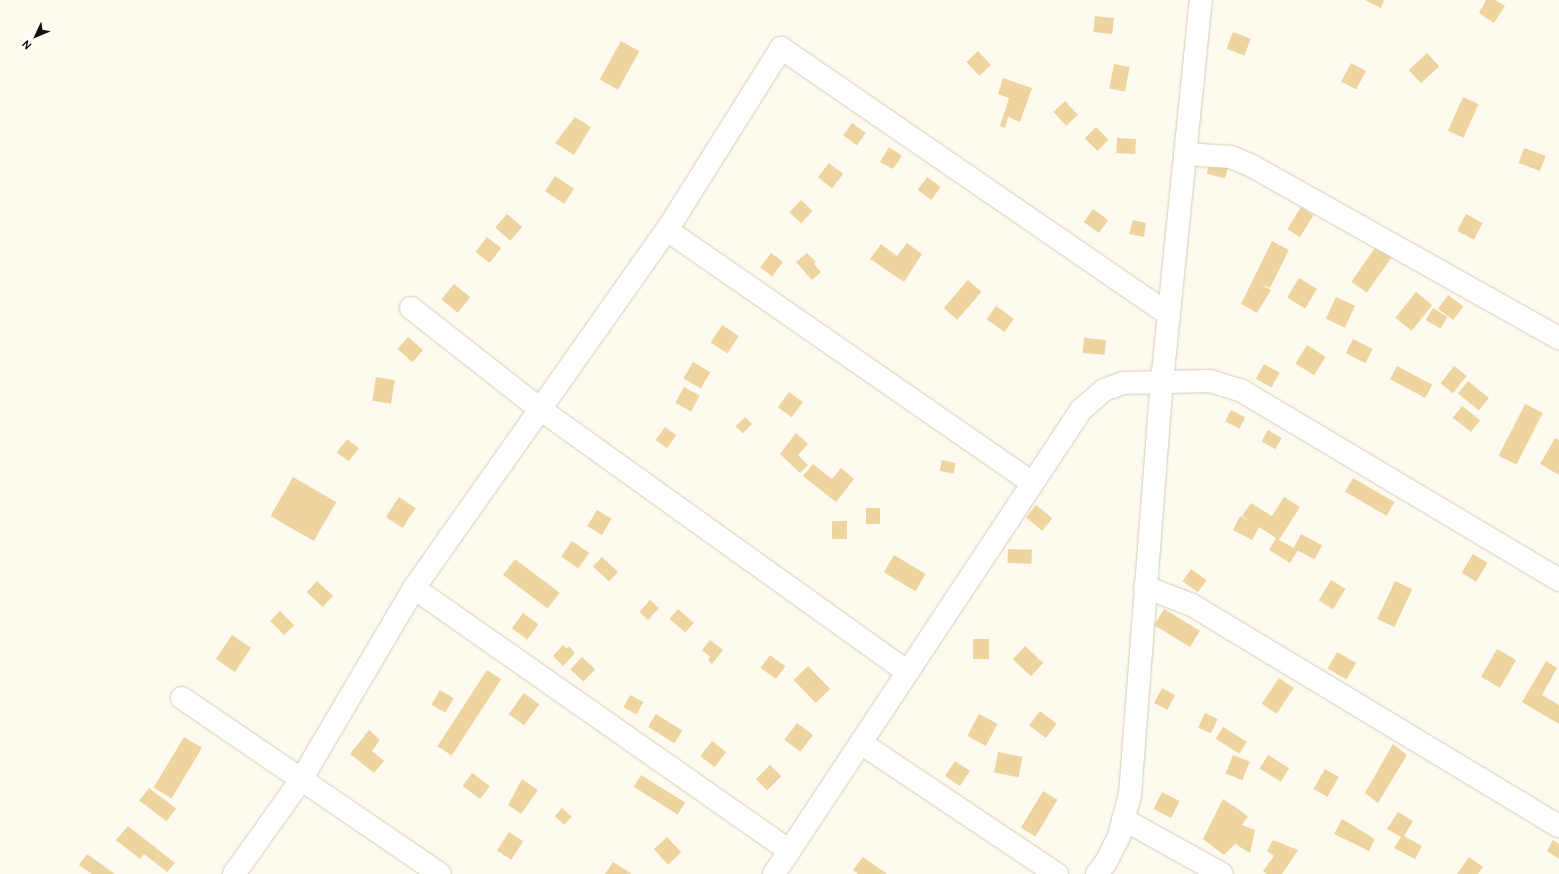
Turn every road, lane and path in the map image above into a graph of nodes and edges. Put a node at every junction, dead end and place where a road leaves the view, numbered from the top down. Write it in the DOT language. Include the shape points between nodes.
graph roads {
  1 [pos="1201,0"];
  2 [pos="1185,154"];
  3 [pos="667,230"];
  4 [pos="411,308"];
  5 [pos="1169,315"];
  6 [pos="1559,338"];
  7 [pos="1162,382"];
  8 [pos="540,409"];
  9 [pos="1032,483"];
  10 [pos="1559,580"];
  11 [pos="1145,587"];
  12 [pos="414,588"];
  13 [pos="907,672"];
  14 [pos="182,698"];
  15 [pos="861,743"];
  16 [pos="301,780"];
  17 [pos="1124,819"];
  18 [pos="1559,826"];
  19 [pos="789,851"];
  20 [pos="234,874"];
  21 [pos="440,874"];
  22 [pos="774,874"];
  23 [pos="1057,874"];
  24 [pos="1097,874"];
  25 [pos="1222,874"];
  1 -- 2 [label="street"];
  2 -- 5 [label="street"];
  2 -- 6 [label="street" via="1231,157 1252,166"];
  3 -- 5 [label="street" via="781,48"];
  3 -- 8 [label="street"];
  3 -- 9 [label="street"];
  4 -- 8 [label="street"];
  5 -- 7 [label="street"];
  7 -- 9 [label="street" via="1123,383 1092,398 1081,410"];
  7 -- 10 [label="street" via="1210,381 1242,391"];
  7 -- 11 [label="street"];
  8 -- 12 [label="street"];
  8 -- 13 [label="street"];
  9 -- 13 [label="street"];
  11 -- 17 [label="street" via="1130,795"];
  11 -- 18 [label="street" via="1192,605"];
  12 -- 16 [label="street"];
  12 -- 19 [label="street"];
  13 -- 15 [label="street"];
  14 -- 16 [label="street"];
  15 -- 19 [label="street"];
  15 -- 23 [label="street"];
  16 -- 20 [label="street"];
  16 -- 21 [label="street"];
  17 -- 24 [label="street" via="1106,862"];
  17 -- 25 [label="street"];
  19 -- 22 [label="street"];
}
